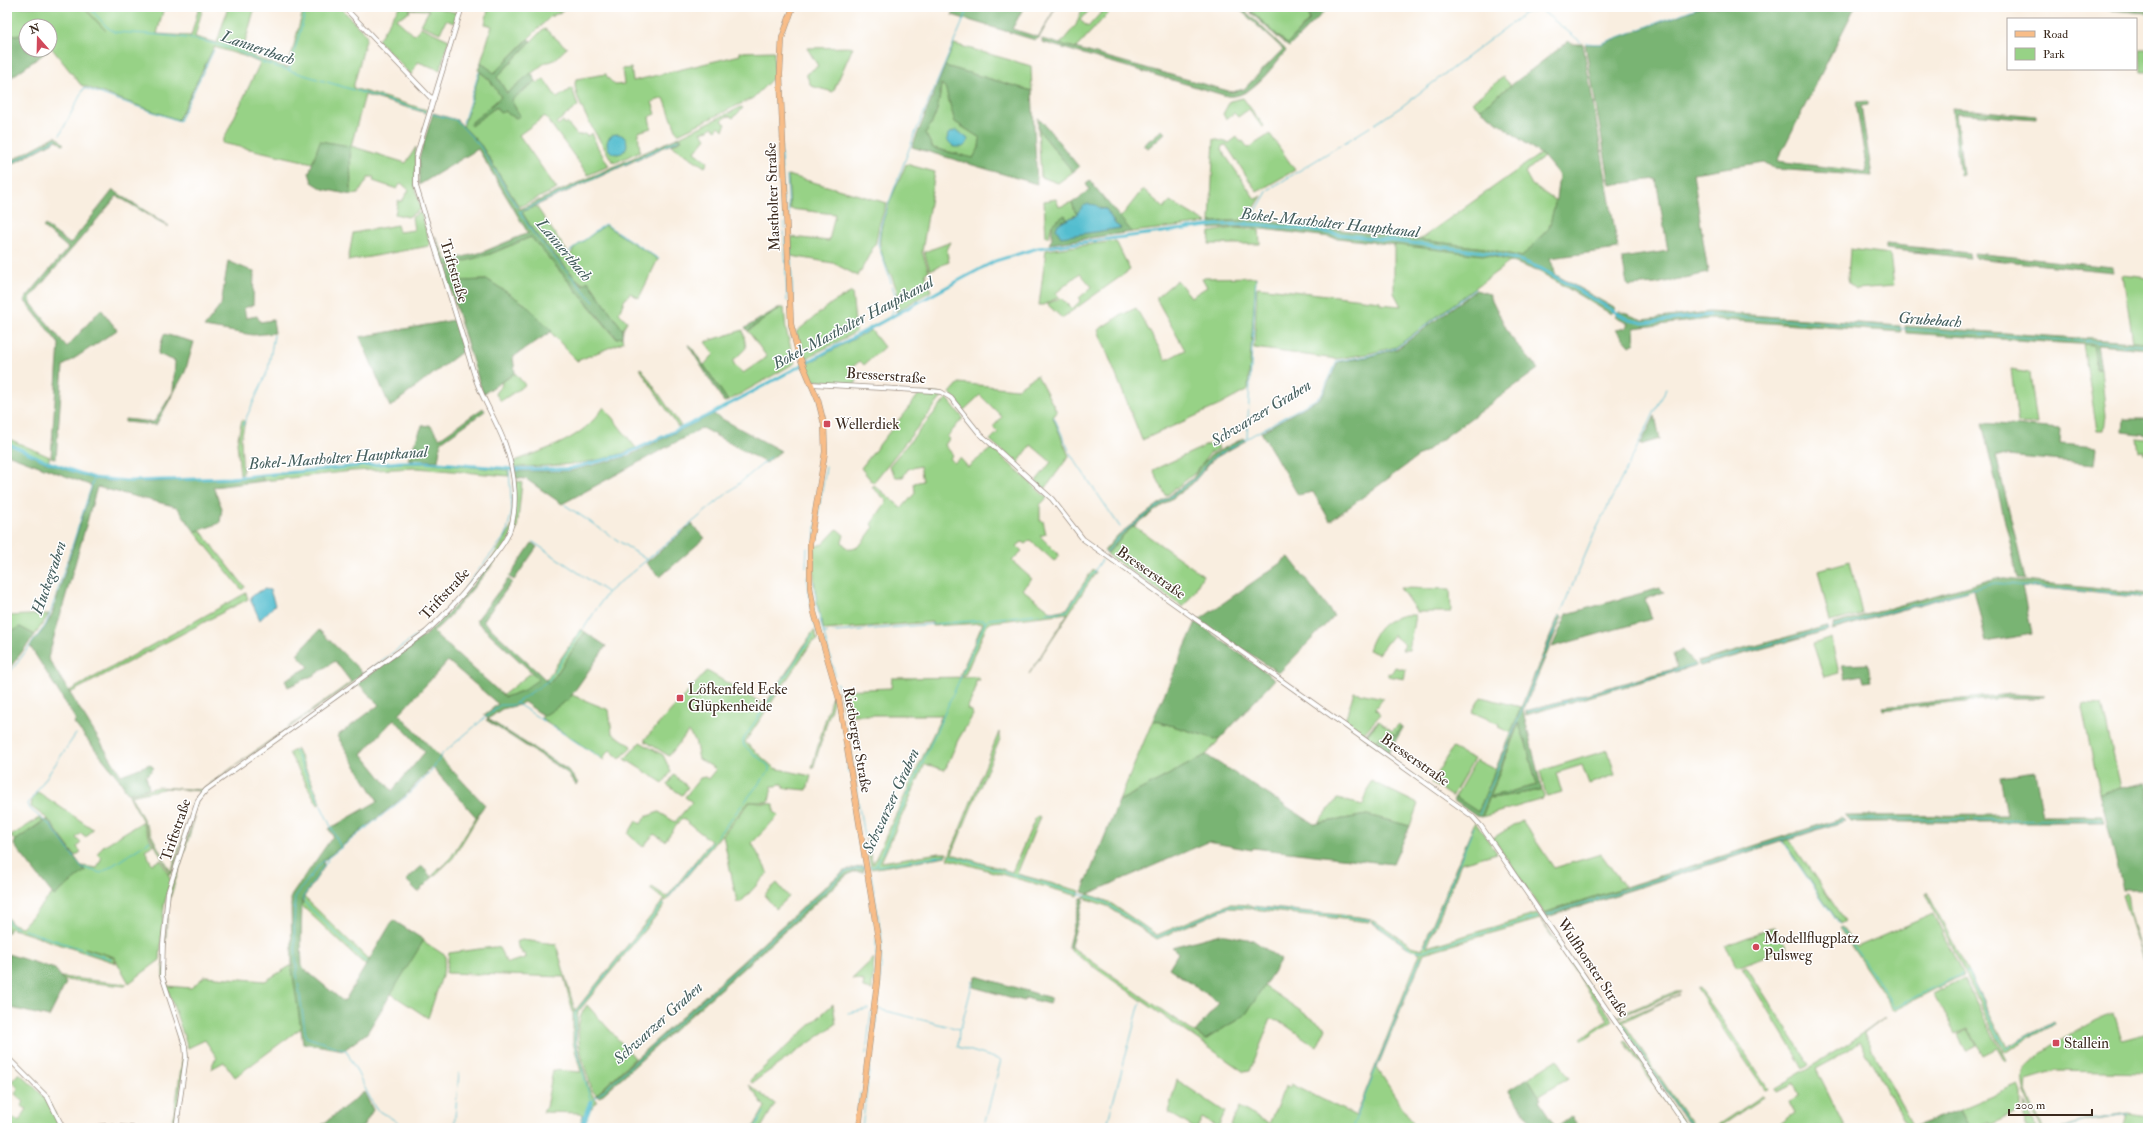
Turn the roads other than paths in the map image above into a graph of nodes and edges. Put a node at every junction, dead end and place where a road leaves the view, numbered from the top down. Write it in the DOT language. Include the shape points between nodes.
graph roads {
  1 [pos="344,7"];
  2 [pos="462,7"];
  3 [pos="793,7"];
  4 [pos="434,98"];
  5 [pos="811,384"];
  6 [pos="1478,822"];
  7 [pos="7,1057"];
  8 [pos="63,1128"];
  9 [pos="84,1128"];
  10 [pos="132,1128"];
  11 [pos="176,1128"];
  12 [pos="859,1128"];
  13 [pos="1688,1128"];
  1 -- 4 [label="street" via="430,97"];
  2 -- 4 [label="street, Triftstraße"];
  3 -- 5 [label="main road, Mastholter Straße" via="782,38 780,74 791,324"];
  4 -- 11 [label="street, Triftstraße" via="416,158 418,193 483,401 505,444 511,464 514,514 507,536 444,616 426,632 206,790 198,800 168,892 164,928 162,976 185,1046 186,1057"];
  5 -- 6 [label="street, Bresserstraße" via="932,391 947,395 979,433 1052,499 1077,533 1104,555"];
  5 -- 12 [label="main road, Rietberger Straße" via="822,414 826,441 810,543 810,587 817,624 838,699 879,945"];
  6 -- 13 [label="street, Wulfhorster Straße"];
  7 -- 8 [label="street" via="48,1098"];
  9 -- 10 [label="street"];
}
